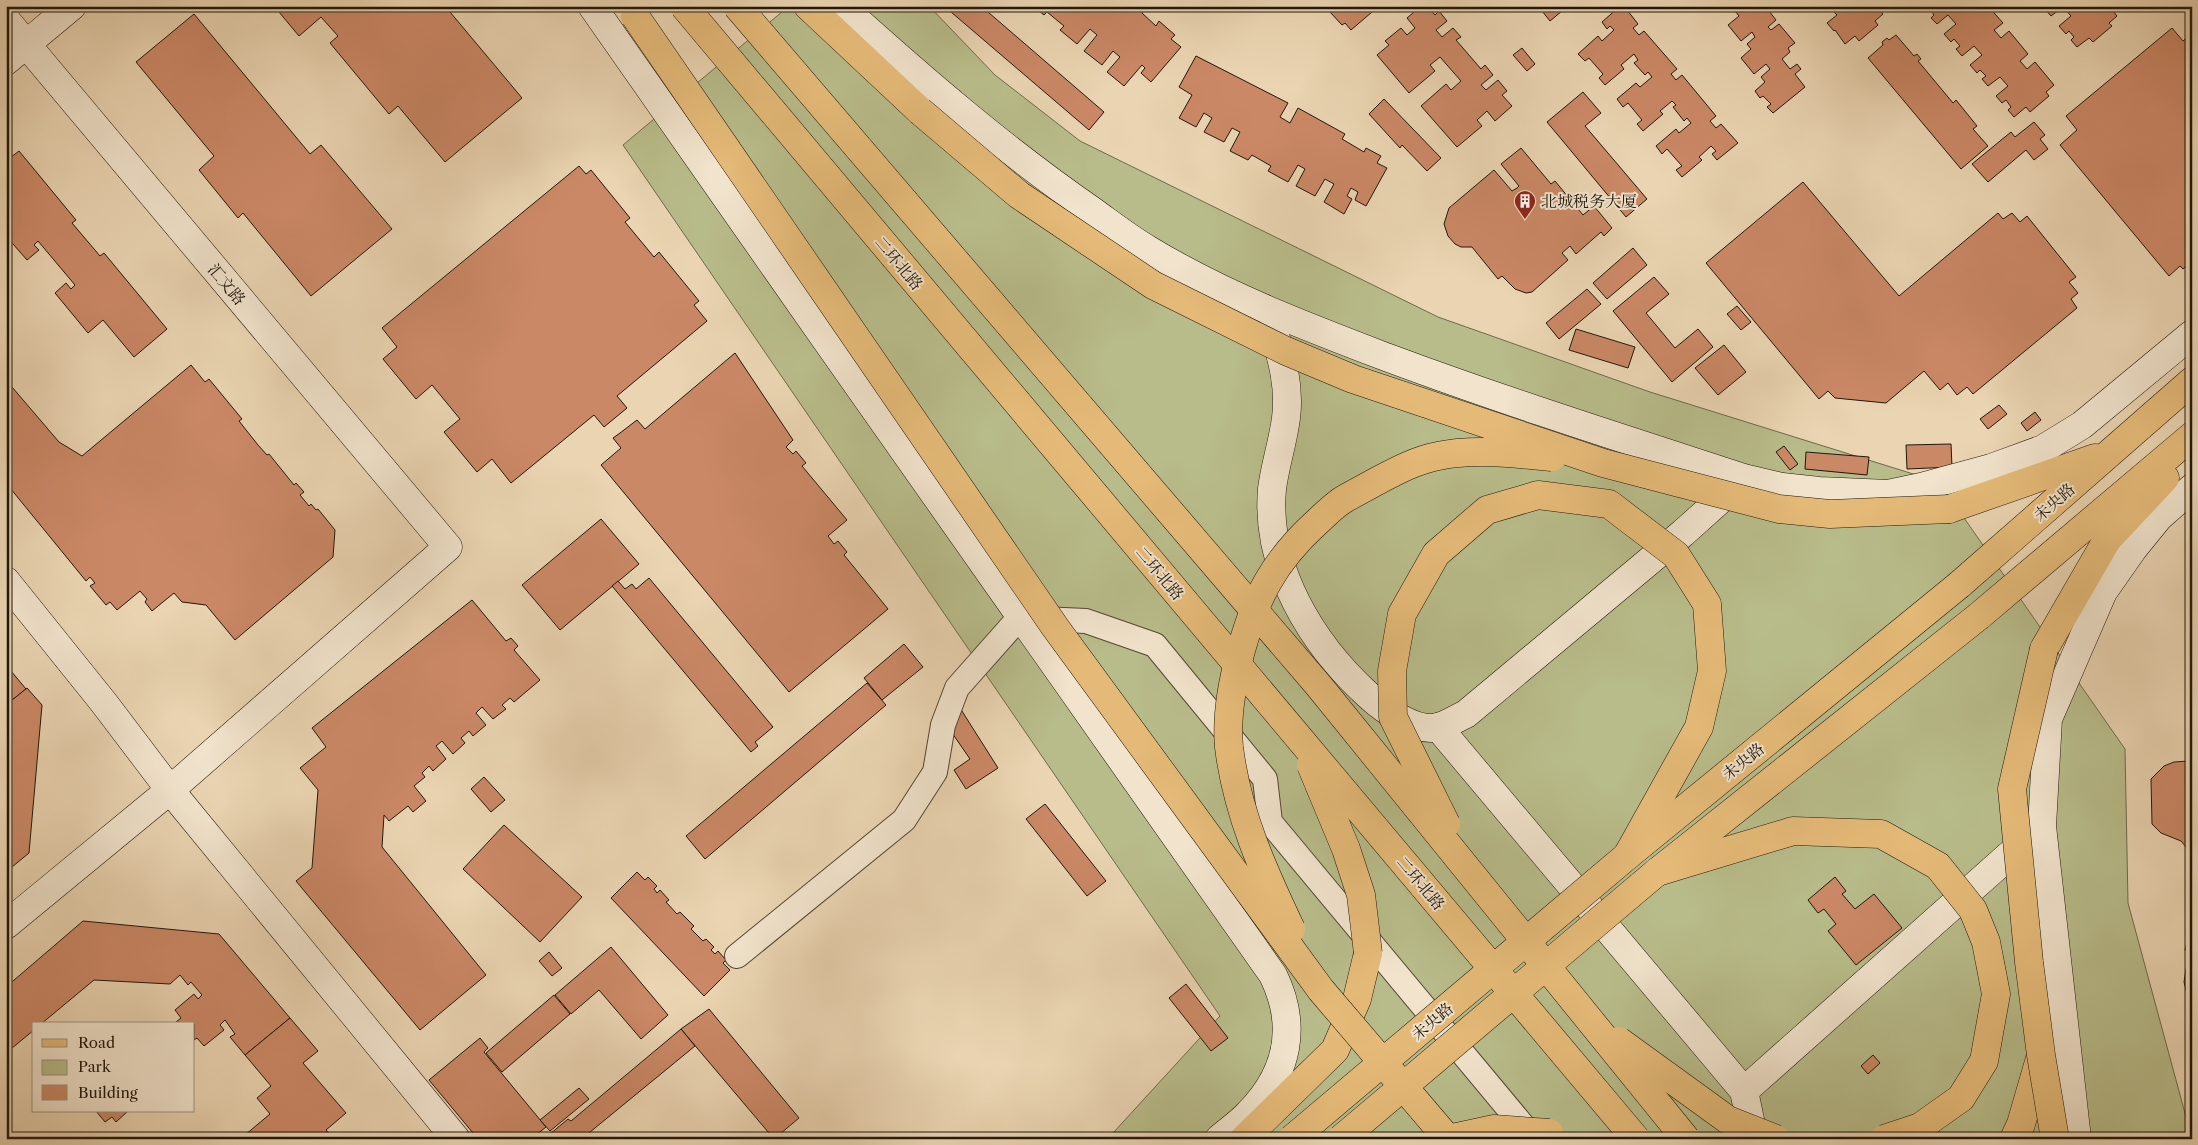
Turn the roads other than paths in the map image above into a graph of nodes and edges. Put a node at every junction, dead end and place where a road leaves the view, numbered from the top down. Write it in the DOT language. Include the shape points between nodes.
graph roads {
  1 [pos="72,6"];
  2 [pos="592,6"];
  3 [pos="684,6"];
  4 [pos="738,6"];
  5 [pos="808,6"];
  6 [pos="841,6"];
  7 [pos="632,11"];
  8 [pos="6,20"];
  9 [pos="16,53"];
  10 [pos="1268,311"];
  11 [pos="2192,334"];
  12 [pos="2192,381"];
  13 [pos="2192,436"];
  14 [pos="2192,450"];
  15 [pos="2108,453"];
  16 [pos="1603,463"];
  17 [pos="1744,478"];
  18 [pos="2192,488"];
  19 [pos="6,581"];
  20 [pos="1020,618"];
  21 [pos="1438,727"];
  22 [pos="1300,740"];
  23 [pos="170,790"];
  24 [pos="2042,826"];
  25 [pos="1627,856"];
  26 [pos="1467,867"];
  27 [pos="1657,872"];
  28 [pos="6,925"];
  29 [pos="737,956"];
  30 [pos="1321,990"];
  31 [pos="1587,1018"];
  32 [pos="2041,1055"];
  33 [pos="1744,1091"];
  34 [pos="456,1139"];
  35 [pos="1219,1139"];
  36 [pos="1244,1139"];
  37 [pos="1292,1139"];
  38 [pos="1342,1139"];
  39 [pos="1448,1139"];
  40 [pos="1534,1139"];
  41 [pos="1564,1139"];
  42 [pos="1636,1139"];
  43 [pos="1686,1139"];
  44 [pos="1754,1139"];
  45 [pos="1776,1139"];
  46 [pos="1884,1139"];
  47 [pos="2014,1139"];
  48 [pos="2056,1139"];
  49 [pos="2077,1139"];
  1 -- 9 [label="street"];
  2 -- 20 [label="street"];
  3 -- 22 [label="main road, 二环北路, bridge"];
  4 -- 26 [label="main road, bridge" via="1319,686"];
  5 -- 16 [label="main road, bridge" via="920,111 1026,200 1153,285 1286,351 1353,379"];
  6 -- 10 [label="street" via="968,118 1054,184 1149,250"];
  7 -- 30 [label="main road, bridge" via="1055,627"];
  8 -- 9 [label="street, 汇文路"];
  9 -- 23 [label="street, 汇文路" via="448,547"];
  10 -- 17 [label="street" via="1480,392"];
  10 -- 21 [label="street" via="1285,368 1286,418 1272,490 1272,523 1277,551 1287,578 1303,616 1350,679 1376,703 1401,719 1425,728"];
  11 -- 17 [label="street" via="2082,425 2043,449 1991,468 1888,494 1801,489"];
  12 -- 15 [label="main road, 未央路"];
  13 -- 27 [label="main road, 未央路, bridge" via="1979,616"];
  14 -- 32 [label="main road, bridge" via="2106,540 2044,649 2012,789"];
  15 -- 16 [label="main road, bridge" via="1949,509 1830,514 1779,509"];
  15 -- 25 [label="main road, 未央路, bridge" via="1959,585"];
  16 -- 30 [label="main road, bridge" via="1478,452 1439,455 1409,464 1344,499 1321,518 1274,568 1260,594 1235,672 1229,705 1230,755 1247,831"];
  17 -- 21 [label="street" via="1466,714"];
  18 -- 24 [label="street" via="2159,517 2103,592 2048,719"];
  19 -- 23 [label="street"];
  20 -- 29 [label="street" via="957,688 943,725 935,772 904,820"];
  20 -- 35 [label="street" via="1273,975 1282,993 1286,1010 1286,1050 1277,1072 1249,1113"];
  20 -- 40 [label="street" via="1086,620 1155,645 1265,779 1270,822"];
  21 -- 33 [label="street"];
  22 -- 36 [label="main road, bridge" via="1346,849 1361,895 1368,953 1358,999 1335,1050"];
  22 -- 42 [label="main road, 二环北路, bridge"];
  23 -- 28 [label="street"];
  23 -- 34 [label="street"];
  24 -- 33 [label="street"];
  24 -- 49 [label="street"];
  25 -- 26 [label="main road, bridge" via="1699,727 1712,671 1707,604 1676,555 1609,504 1538,495 1487,510 1436,554 1402,614 1392,671 1393,717"];
  25 -- 37 [label="main road, 未央路, bridge"];
  26 -- 31 [label="main road, bridge"];
  27 -- 38 [label="main road, 未央路, bridge"];
  27 -- 46 [label="main road, bridge" via="1793,831 1881,834 1938,866 1973,910 1986,942 1996,994 1984,1062 1961,1098 1920,1127"];
  30 -- 39 [label="main road, bridge"];
  31 -- 43 [label="main road, bridge"];
  31 -- 45 [label="main road, bridge" via="1728,1120"];
  32 -- 47 [label="main road"];
  32 -- 48 [label="main road, bridge"];
  33 -- 44 [label="street"];
  39 -- 41 [label="main road, bridge" via="1494,1129 1549,1133"];
}
